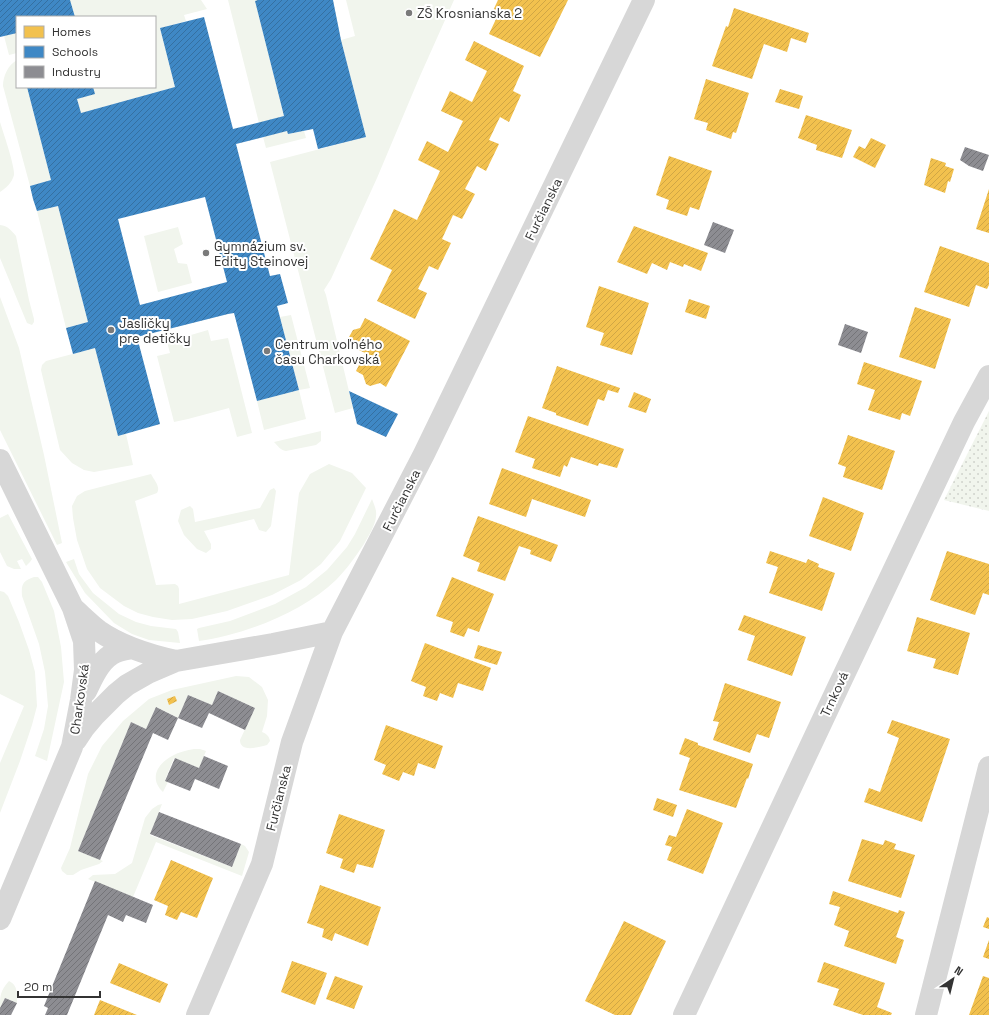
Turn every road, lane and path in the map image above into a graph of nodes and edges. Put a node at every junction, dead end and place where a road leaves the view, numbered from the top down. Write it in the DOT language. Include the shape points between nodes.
graph roads {
  1 [pos="644,0"];
  2 [pos="989,376"];
  3 [pos="0,460"];
  4 [pos="73,608"];
  5 [pos="332,632"];
  6 [pos="84,642"];
  7 [pos="132,648"];
  8 [pos="176,661"];
  9 [pos="99,667"];
  10 [pos="134,681"];
  11 [pos="82,700"];
  12 [pos="72,747"];
  13 [pos="989,767"];
  14 [pos="0,919"];
  15 [pos="197,1015"];
  16 [pos="684,1015"];
  17 [pos="926,1015"];
  1 -- 5 [label="street, Furčianska" via="424,454"];
  2 -- 16 [label="street, Trnková" via="964,422 846,669"];
  3 -- 4 [label="street, Charkovská"];
  4 -- 6 [label="street, Charkovská"];
  4 -- 7 [label="street" via="98,630"];
  5 -- 8 [label="street"];
  5 -- 15 [label="street, Furčianska" via="292,742 262,864"];
  6 -- 9 [label="street"];
  6 -- 11 [label="street, Charkovská"];
  7 -- 8 [label="street"];
  7 -- 9 [label="street" via="110,655"];
  8 -- 10 [label="street"];
  9 -- 10 [label="street" via="107,675 118,680"];
  9 -- 11 [label="street"];
  10 -- 12 [label="street" via="116,694 95,715"];
  11 -- 12 [label="street, Charkovská"];
  12 -- 14 [label="street, Charkovská"];
  13 -- 17 [label="street"];
}
